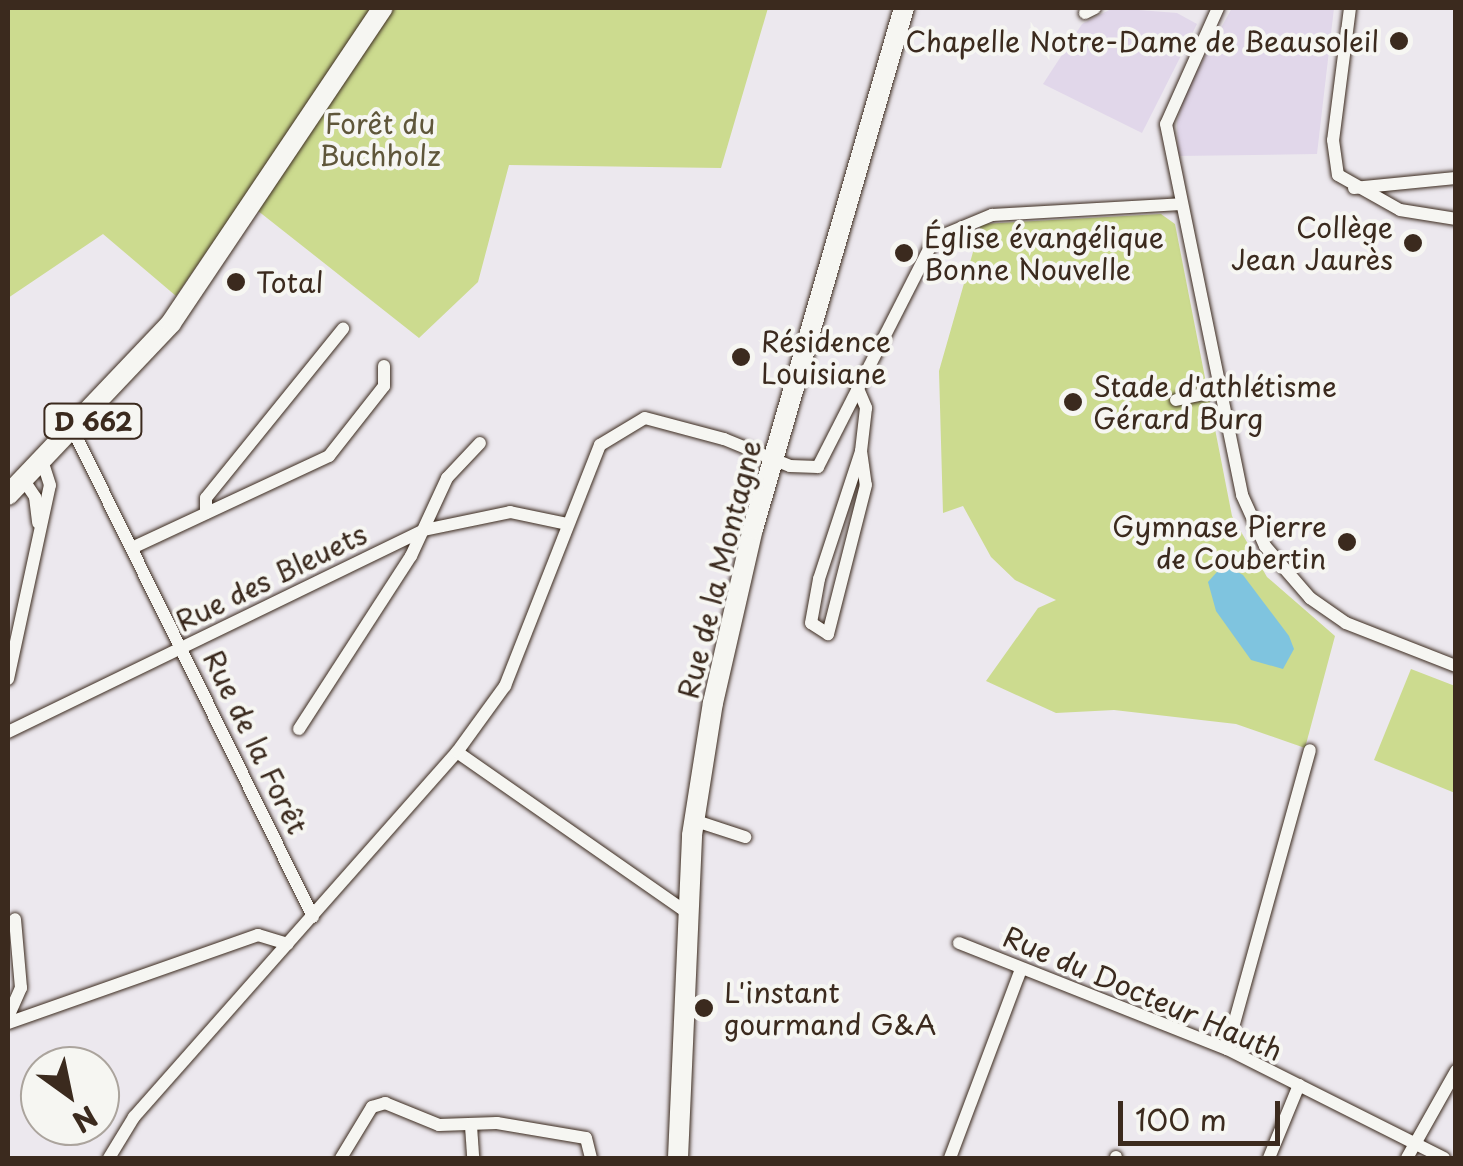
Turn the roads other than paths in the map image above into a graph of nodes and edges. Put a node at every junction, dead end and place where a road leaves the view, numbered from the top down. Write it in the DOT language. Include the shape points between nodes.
graph roads {
  1 [pos="383,8"];
  2 [pos="904,8"];
  3 [pos="1216,8"];
  4 [pos="1350,8"];
  5 [pos="1456,178"];
  6 [pos="1352,188"];
  7 [pos="1181,204"];
  8 [pos="1456,220"];
  9 [pos="343,329"];
  10 [pos="384,366"];
  11 [pos="856,384"];
  12 [pos="1218,391"];
  13 [pos="1176,400"];
  14 [pos="75,433"];
  15 [pos="480,443"];
  16 [pos="861,451"];
  17 [pos="773,457"];
  18 [pos="45,465"];
  19 [pos="26,483"];
  20 [pos="8,495"];
  21 [pos="8,512"];
  22 [pos="206,513"];
  23 [pos="567,524"];
  24 [pos="38,526"];
  25 [pos="424,530"];
  26 [pos="134,548"];
  27 [pos="182,648"];
  28 [pos="1456,666"];
  29 [pos="8,679"];
  30 [pos="299,728"];
  31 [pos="8,732"];
  32 [pos="1310,750"];
  33 [pos="457,752"];
  34 [pos="694,820"];
  35 [pos="745,837"];
  36 [pos="688,912"];
  37 [pos="313,916"];
  38 [pos="15,920"];
  39 [pos="959,943"];
  40 [pos="288,944"];
  41 [pos="1022,969"];
  42 [pos="8,1020"];
  43 [pos="1227,1050"];
  44 [pos="1456,1071"];
  45 [pos="1299,1085"];
  46 [pos="472,1126"];
  47 [pos="1416,1143"];
  48 [pos="109,1158"];
  49 [pos="341,1158"];
  50 [pos="473,1158"];
  51 [pos="591,1158"];
  52 [pos="678,1158"];
  53 [pos="950,1158"];
  54 [pos="1269,1158"];
  55 [pos="1407,1158"];
  56 [pos="1444,1158"];
  1 -- 14 [label="main road, D 662" via="259,202 171,323"];
  2 -- 17 [label="main road, Rue de la Montagne"];
  3 -- 7 [label="street" via="1166,124"];
  4 -- 6 [label="street" via="1334,140 1338,175"];
  5 -- 6 [label="street"];
  6 -- 8 [label="street" via="1400,210"];
  7 -- 11 [label="street" via="992,214 948,229 934,239"];
  7 -- 12 [label="street"];
  9 -- 22 [label="street" via="206,498"];
  10 -- 22 [label="street" via="384,386 328,456"];
  11 -- 16 [label="street" via="866,408"];
  11 -- 17 [label="street" via="818,467"];
  12 -- 13 [label="street"];
  12 -- 28 [label="street" via="1250,516 1287,574 1346,622"];
  14 -- 18 [label="main road, D 662"];
  14 -- 26 [label="street, Rue de la Forêt"];
  15 -- 25 [label="street" via="447,478"];
  16 -- 16 [label="street" via="866,485 828,634 811,622"];
  17 -- 23 [label="street" via="668,422 629,423 588,464"];
  17 -- 34 [label="main road, Rue de la Montagne" via="713,702"];
  18 -- 19 [label="main road, D 662"];
  18 -- 24 [label="street"];
  19 -- 20 [label="main road, D 662"];
  19 -- 21 [label="main road, D 662"];
  19 -- 24 [label="street"];
  22 -- 26 [label="street"];
  23 -- 25 [label="street, Rue des Bleuets" via="510,512"];
  23 -- 33 [label="street" via="523,654"];
  24 -- 29 [label="street"];
  25 -- 27 [label="street, Rue des Bleuets"];
  25 -- 30 [label="street"];
  26 -- 27 [label="street, Rue de la Forêt"];
  27 -- 31 [label="street, Rue des Bleuets"];
  27 -- 37 [label="street, Rue de la Forêt"];
  32 -- 43 [label="street"];
  33 -- 36 [label="street"];
  33 -- 37 [label="street"];
  34 -- 35 [label="street"];
  34 -- 36 [label="main road, Rue de la Montagne"];
  36 -- 52 [label="main road, Rue de la Montagne"];
  37 -- 40 [label="street"];
  38 -- 42 [label="street" via="20,988"];
  39 -- 41 [label="street, Rue du Docteur Hauth"];
  40 -- 42 [label="street" via="258,935"];
  40 -- 48 [label="street" via="134,1117"];
  41 -- 43 [label="street, Rue du Docteur Hauth"];
  41 -- 53 [label="street"];
  43 -- 45 [label="street, Rue du Docteur Hauth"];
  44 -- 47 [label="street"];
  45 -- 47 [label="street, Rue du Docteur Hauth"];
  45 -- 54 [label="street"];
  46 -- 49 [label="street" via="439,1125 385,1103 372,1107"];
  46 -- 50 [label="street"];
  46 -- 51 [label="street" via="539,1126 586,1138"];
  47 -- 55 [label="street"];
  47 -- 56 [label="street, Rue du Docteur Hauth"];
}
